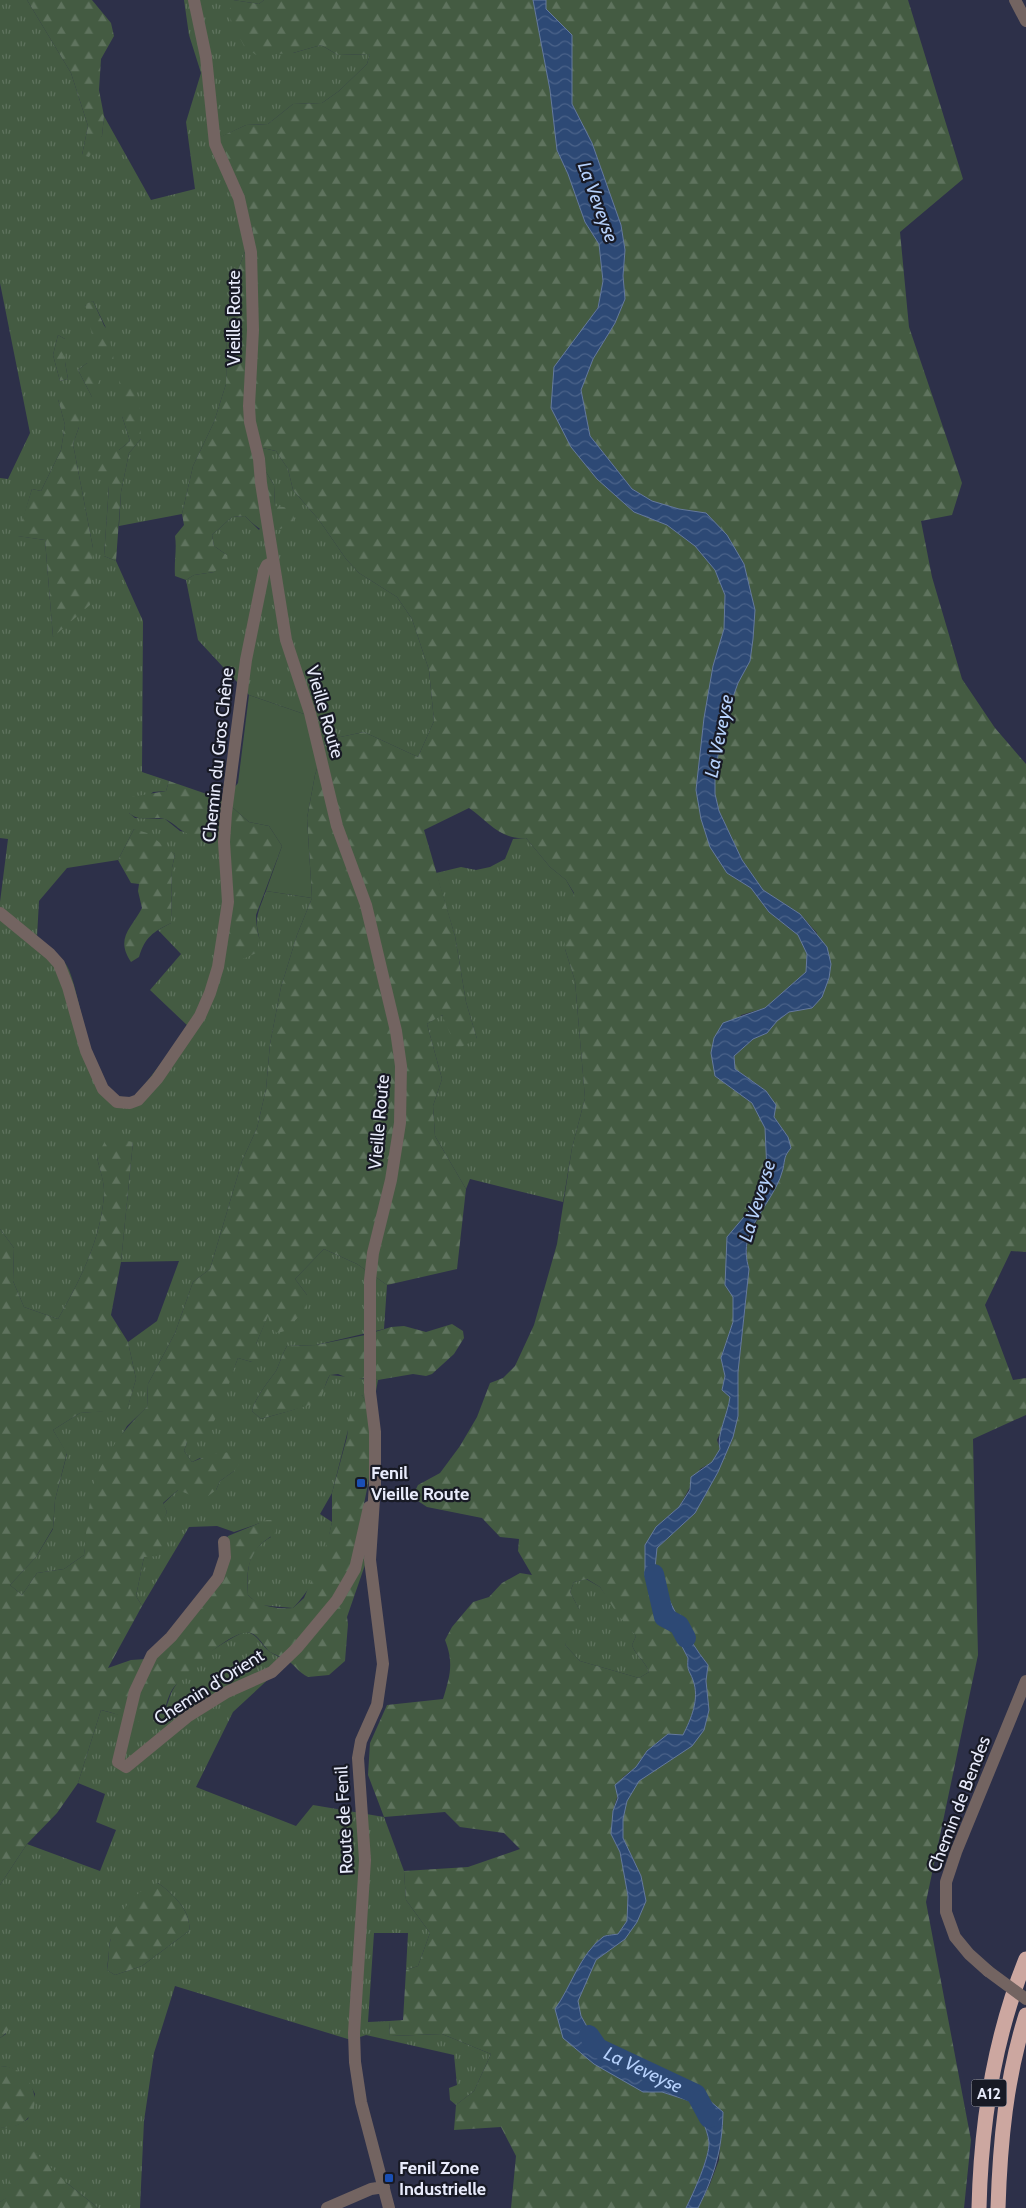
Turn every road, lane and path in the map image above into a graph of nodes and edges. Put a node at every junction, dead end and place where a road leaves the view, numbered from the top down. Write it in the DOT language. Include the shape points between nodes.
graph roads {
  1 [pos="194,0"];
  2 [pos="1015,0"];
  3 [pos="1026,21"];
  4 [pos="273,562"];
  5 [pos="0,913"];
  6 [pos="375,1432"];
  7 [pos="375,1484"];
  8 [pos="224,1542"];
  9 [pos="1026,1681"];
  10 [pos="1026,1959"];
  11 [pos="1026,1999"];
  12 [pos="1026,2015"];
  13 [pos="384,2187"];
  14 [pos="327,2208"];
  15 [pos="389,2208"];
  16 [pos="979,2208"];
  17 [pos="998,2208"];
  1 -- 4 [label="street, Vieille Route" via="206,57 215,144 239,198 251,252 254,330 250,422 258,453"];
  2 -- 3 [label="street"];
  4 -- 5 [label="street, Chemin du Gros Chêne" via="264,571 246,660 225,820 228,902 217,974 192,1027 151,1087 138,1100 117,1102 103,1089 93,1071 59,964"];
  4 -- 6 [label="street, Vieille Route" via="288,645 310,713 339,833 366,905 400,1053 400,1123 389,1194 373,1252 370,1280 371,1400"];
  6 -- 7 [label="street, Route de Fenil"];
  7 -- 8 [label="street, Chemin d'Orient" via="355,1569 337,1600 297,1648 272,1672 227,1692 187,1717 126,1767 118,1762 135,1691 152,1654 171,1637 218,1578 225,1557"];
  7 -- 13 [label="street, Route de Fenil" via="370,1560 383,1664 379,1698 361,1741 358,1758 365,1860 354,2033 361,2102"];
  9 -- 11 [label="street, Chemin de Bendes, bridge" via="946,1882 946,1912 955,1936 988,1971"];
  10 -- 16 [label="highway, A12" via="1004,2022 991,2080"];
  12 -- 17 [label="highway, A12" via="1005,2113"];
  13 -- 14 [label="street" via="371,2189"];
  13 -- 15 [label="street, Route de Fenil"];
}
